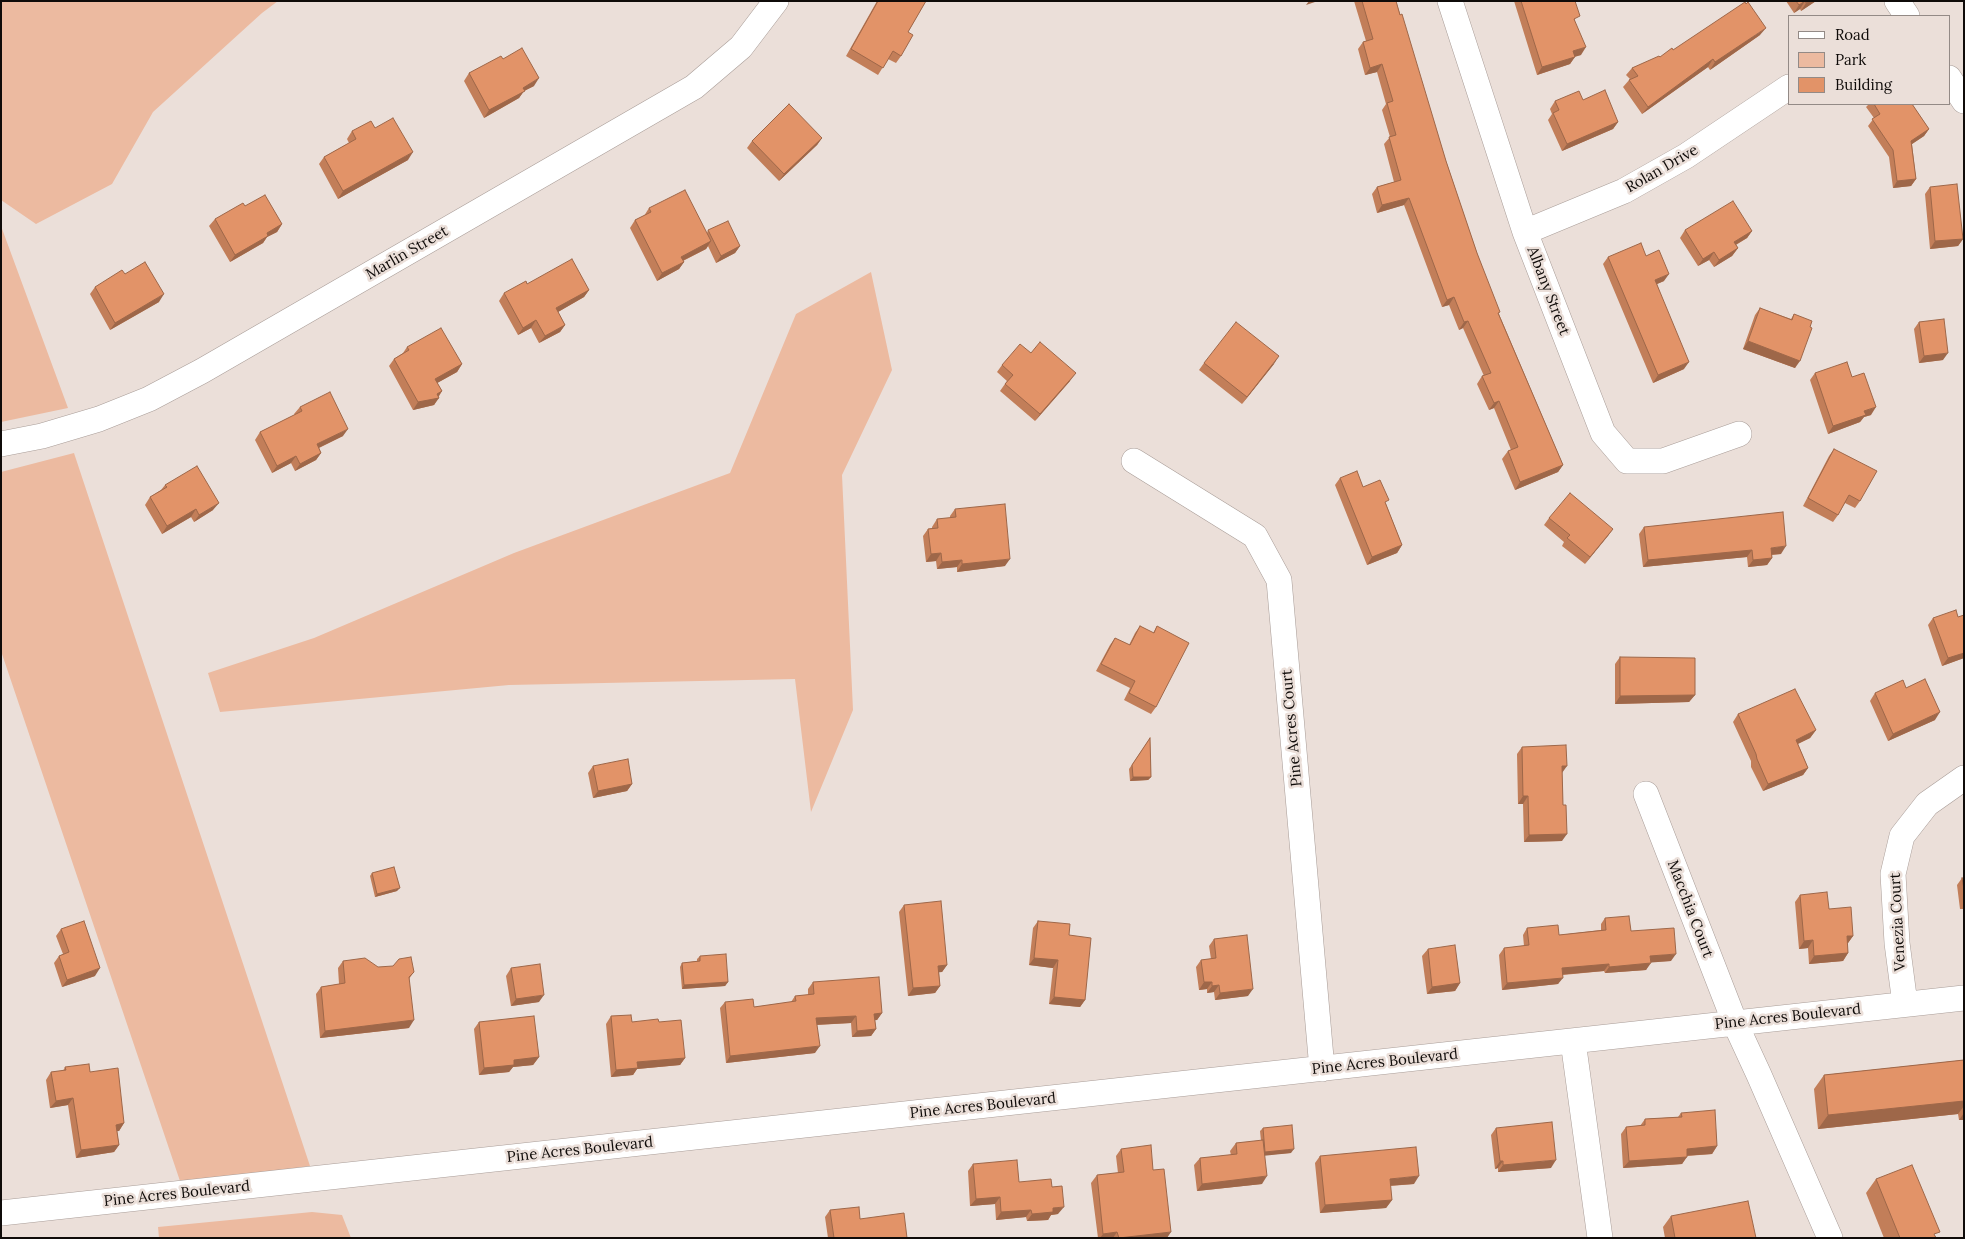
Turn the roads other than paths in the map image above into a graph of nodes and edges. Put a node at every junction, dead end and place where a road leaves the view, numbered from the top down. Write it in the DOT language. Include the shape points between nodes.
graph roads {
  1 [pos="776,1"];
  2 [pos="1450,1"];
  3 [pos="1950,80"];
  4 [pos="1788,88"];
  5 [pos="1964,101"];
  6 [pos="1525,232"];
  7 [pos="1739,434"];
  8 [pos="1,444"];
  9 [pos="1134,461"];
  10 [pos="1964,778"];
  11 [pos="1646,794"];
  12 [pos="1964,998"];
  13 [pos="1905,1004"];
  14 [pos="1735,1023"];
  15 [pos="1573,1041"];
  16 [pos="1322,1069"];
  17 [pos="1,1213"];
  18 [pos="1600,1238"];
  19 [pos="1830,1238"];
  1 -- 8 [label="street, Marlin Street" via="741,47 694,87 202,371 149,399 99,419"];
  2 -- 6 [label="street, Albany Street"];
  3 -- 5 [label="street"];
  4 -- 6 [label="street, Rolan Drive" via="1686,156 1624,191"];
  6 -- 7 [label="street, Albany Street" via="1604,433 1627,461 1663,461"];
  9 -- 16 [label="street, Pine Acres Court" via="1255,536 1278,580"];
  10 -- 13 [label="street, Venezia Court" via="1927,804 1902,836 1893,874"];
  11 -- 14 [label="street, Macchia Court"];
  12 -- 13 [label="street, Pine Acres Boulevard"];
  13 -- 14 [label="street, Pine Acres Boulevard"];
  14 -- 15 [label="street, Pine Acres Boulevard"];
  14 -- 19 [label="street, Macchia Court"];
  15 -- 16 [label="street, Pine Acres Boulevard"];
  15 -- 18 [label="street"];
  16 -- 17 [label="street, Pine Acres Boulevard"];
}
